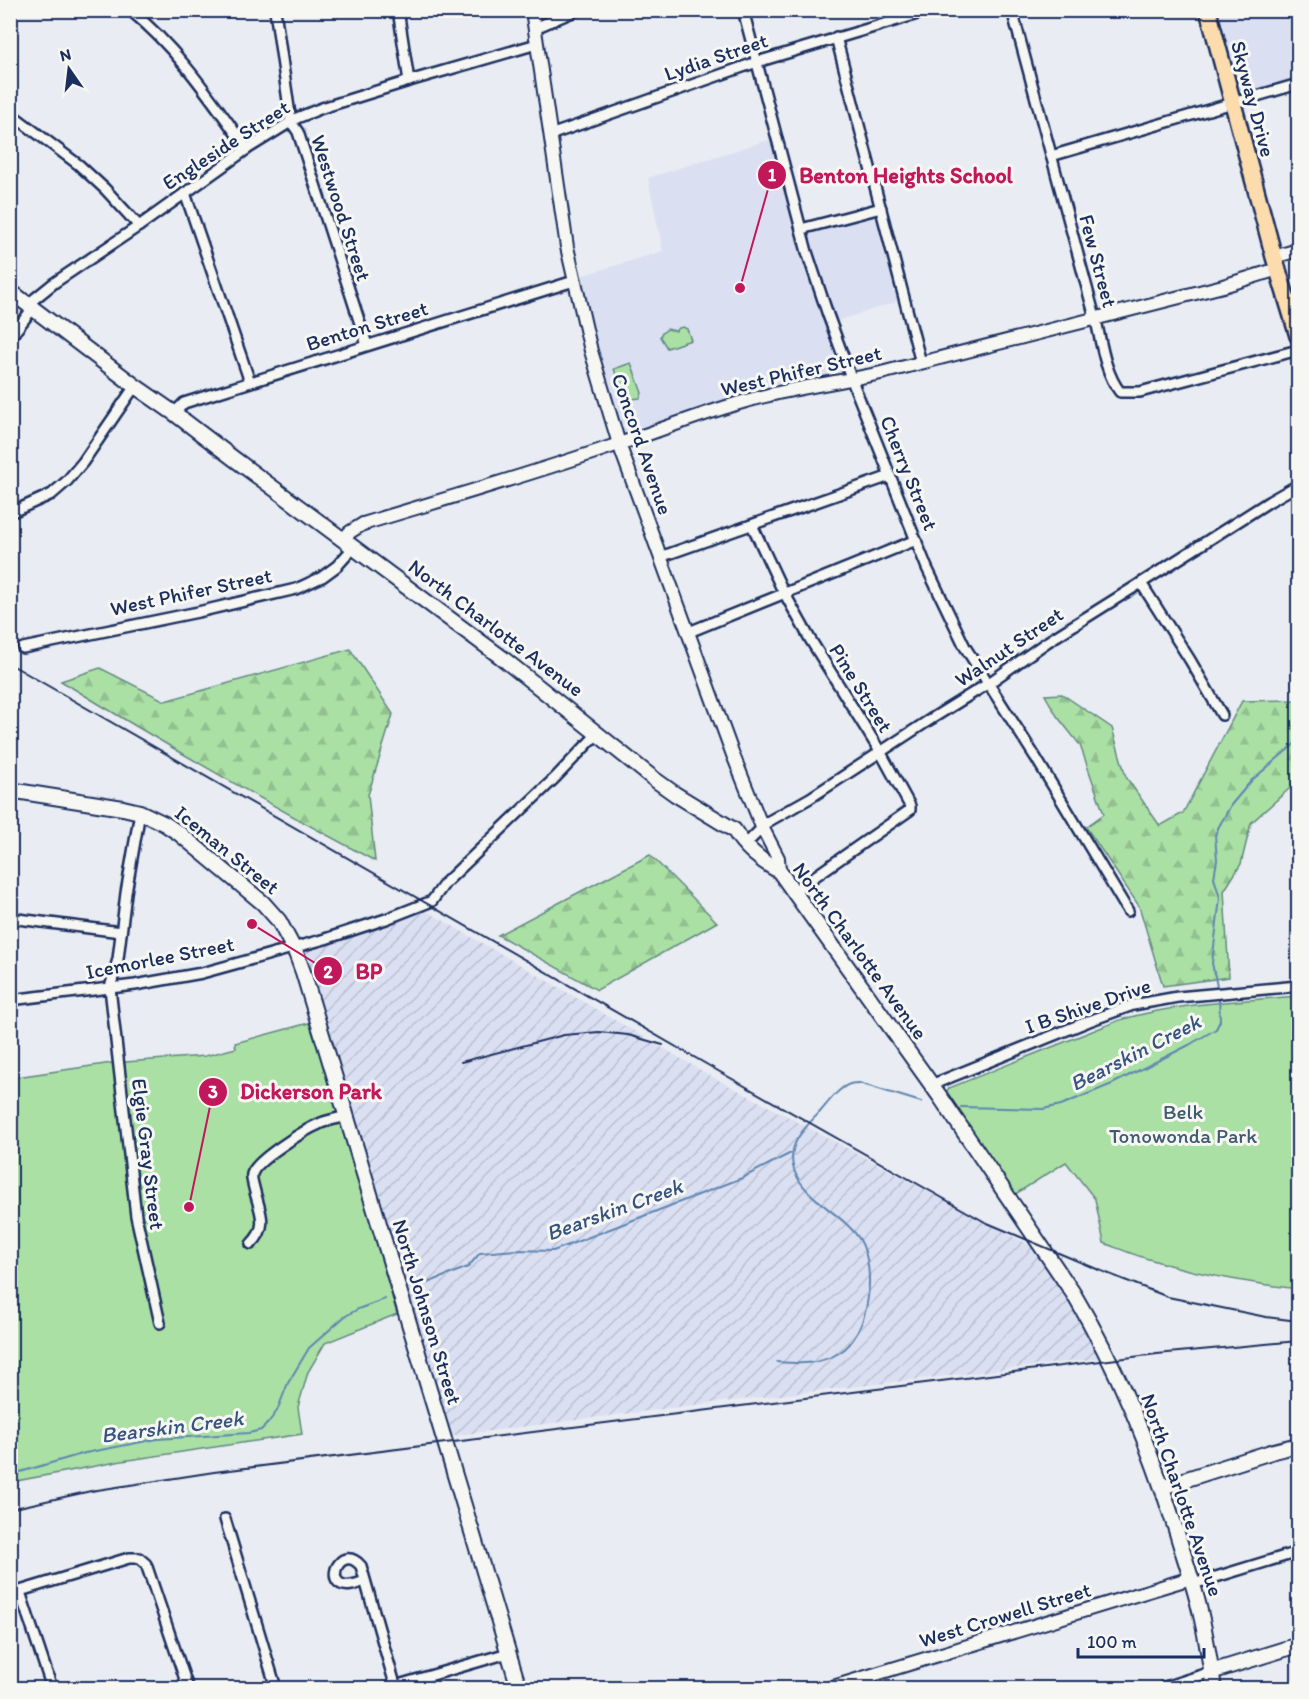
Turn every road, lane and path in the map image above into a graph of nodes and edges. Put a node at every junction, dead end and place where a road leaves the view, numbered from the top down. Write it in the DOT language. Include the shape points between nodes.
graph roads {
  1 [pos="130,10"];
  2 [pos="275,10"];
  3 [pos="398,10"];
  4 [pos="532,10"];
  5 [pos="577,10"];
  6 [pos="743,10"];
  7 [pos="931,10"];
  8 [pos="1012,10"];
  9 [pos="1208,10"];
  10 [pos="535,28"];
  11 [pos="836,37"];
  12 [pos="537,44"];
  13 [pos="757,62"];
  14 [pos="409,81"];
  15 [pos="1299,84"];
  16 [pos="1233,103"];
  17 [pos="10,113"];
  18 [pos="291,122"];
  19 [pos="550,135"];
  20 [pos="247,148"];
  21 [pos="1051,156"];
  22 [pos="185,193"];
  23 [pos="881,208"];
  24 [pos="139,225"];
  25 [pos="801,230"];
  26 [pos="1299,250"];
  27 [pos="1276,263"];
  28 [pos="574,281"];
  29 [pos="10,291"];
  30 [pos="30,306"];
  31 [pos="1095,320"];
  32 [pos="1299,336"];
  33 [pos="10,338"];
  34 [pos="367,345"];
  35 [pos="1299,350"];
  36 [pos="921,363"];
  37 [pos="852,380"];
  38 [pos="250,382"];
  39 [pos="135,386"];
  40 [pos="174,412"];
  41 [pos="619,444"];
  42 [pos="890,476"];
  43 [pos="1299,485"];
  44 [pos="10,513"];
  45 [pos="752,525"];
  46 [pos="916,540"];
  47 [pos="349,543"];
  48 [pos="660,557"];
  49 [pos="1141,583"];
  50 [pos="785,594"];
  51 [pos="689,632"];
  52 [pos="23,648"];
  53 [pos="989,683"];
  54 [pos="1222,715"];
  55 [pos="598,734"];
  56 [pos="880,753"];
  57 [pos="10,790"];
  58 [pos="140,812"];
  59 [pos="762,827"];
  60 [pos="748,841"];
  61 [pos="779,871"];
  62 [pos="794,891"];
  63 [pos="1128,911"];
  64 [pos="10,918"];
  65 [pos="122,932"];
  66 [pos="293,948"];
  67 [pos="1299,986"];
  68 [pos="110,988"];
  69 [pos="10,1000"];
  70 [pos="931,1085"];
  71 [pos="346,1116"];
  72 [pos="251,1244"];
  73 [pos="160,1323"];
  74 [pos="1299,1445"];
  75 [pos="1162,1487"];
  76 [pos="225,1519"];
  77 [pos="1299,1552"];
  78 [pos="365,1581"];
  79 [pos="1192,1581"];
  80 [pos="15,1593"];
  81 [pos="1299,1645"];
  82 [pos="508,1653"];
  83 [pos="1211,1672"];
  84 [pos="872,1683"];
  85 [pos="393,1688"];
  86 [pos="52,1689"];
  87 [pos="188,1689"];
  88 [pos="276,1689"];
  89 [pos="519,1689"];
  90 [pos="830,1689"];
  91 [pos="1162,1689"];
  92 [pos="1214,1689"];
  1 -- 20 [label="street" via="190,70"];
  2 -- 18 [label="street, Westwood Street"];
  3 -- 14 [label="street"];
  4 -- 10 [label="street, Concord Avenue"];
  5 -- 10 [label="street"];
  6 -- 13 [label="street, Cherry Street"];
  7 -- 11 [label="street, Lydia Street"];
  8 -- 21 [label="street, Few Street"];
  9 -- 16 [label="main road, Skyway Drive"];
  10 -- 12 [label="street, Concord Avenue"];
  11 -- 13 [label="street, Lydia Street"];
  11 -- 23 [label="street"];
  12 -- 14 [label="street, Engleside Street"];
  12 -- 19 [label="street, Concord Avenue"];
  13 -- 19 [label="street, Lydia Street"];
  13 -- 25 [label="street, Cherry Street"];
  14 -- 18 [label="street, Engleside Street" via="322,108"];
  15 -- 16 [label="street"];
  16 -- 21 [label="street"];
  16 -- 27 [label="main road, Skyway Drive"];
  17 -- 24 [label="street" via="79,165"];
  18 -- 20 [label="street, Engleside Street"];
  18 -- 34 [label="street, Westwood Street" via="298,132"];
  19 -- 28 [label="street, Concord Avenue"];
  20 -- 22 [label="street, Engleside Street"];
  21 -- 31 [label="street, Few Street"];
  22 -- 24 [label="street, Engleside Street"];
  22 -- 38 [label="street"];
  23 -- 25 [label="street"];
  23 -- 36 [label="street"];
  24 -- 30 [label="street, Engleside Street" via="54,283"];
  25 -- 37 [label="street, Cherry Street"];
  26 -- 27 [label="street, West Phifer Street"];
  27 -- 31 [label="street, West Phifer Street" via="1223,286"];
  27 -- 32 [label="main road, Skyway Drive"];
  28 -- 34 [label="street, Benton Street"];
  28 -- 41 [label="street, Concord Avenue"];
  29 -- 30 [label="main road, North Charlotte Avenue"];
  30 -- 33 [label="street, Engleside Street"];
  30 -- 39 [label="main road, North Charlotte Avenue"];
  31 -- 35 [label="street, Few Street" via="1113,383 1120,392 1140,392"];
  31 -- 36 [label="street, West Phifer Street"];
  34 -- 38 [label="street, Benton Street"];
  36 -- 37 [label="street, West Phifer Street"];
  37 -- 41 [label="street, West Phifer Street" via="754,398"];
  37 -- 42 [label="street, Cherry Street"];
  38 -- 40 [label="street, Benton Street" via="184,403"];
  39 -- 40 [label="main road, North Charlotte Avenue"];
  39 -- 44 [label="street" via="67,481 52,494"];
  40 -- 47 [label="main road, North Charlotte Avenue"];
  41 -- 47 [label="street, West Phifer Street" via="363,525 350,532"];
  41 -- 48 [label="street, Concord Avenue"];
  42 -- 45 [label="street"];
  42 -- 46 [label="street, Cherry Street"];
  43 -- 49 [label="street, Walnut Street"];
  45 -- 48 [label="street"];
  45 -- 50 [label="street, Pine Street"];
  46 -- 50 [label="street"];
  46 -- 53 [label="street, Cherry Street" via="965,647"];
  47 -- 52 [label="street, West Phifer Street" via="337,566 296,589"];
  47 -- 55 [label="main road, North Charlotte Avenue"];
  48 -- 51 [label="street, Concord Avenue"];
  49 -- 53 [label="street, Walnut Street"];
  49 -- 54 [label="street"];
  50 -- 51 [label="street"];
  50 -- 56 [label="street, Pine Street"];
  51 -- 59 [label="street, Concord Avenue"];
  53 -- 56 [label="street, Walnut Street"];
  53 -- 63 [label="street, Cherry Street"];
  55 -- 60 [label="main road, North Charlotte Avenue" via="675,794"];
  55 -- 66 [label="street, Icemorlee Street" via="445,883 432,901"];
  56 -- 59 [label="street, Walnut Street"];
  56 -- 62 [label="street, Pine Street" via="910,810"];
  57 -- 58 [label="main road, Iceman Street"];
  58 -- 65 [label="street"];
  58 -- 66 [label="main road, Iceman Street" via="180,834 263,903 279,921"];
  59 -- 60 [label="street, Walnut Street"];
  59 -- 61 [label="street, Concord Avenue" via="778,858"];
  60 -- 61 [label="main road, North Charlotte Avenue" via="773,858"];
  61 -- 62 [label="main road, North Charlotte Avenue"];
  62 -- 70 [label="main road, North Charlotte Avenue"];
  64 -- 65 [label="street"];
  65 -- 68 [label="street"];
  66 -- 68 [label="street, Icemorlee Street" via="202,973"];
  66 -- 71 [label="main road, North Johnson Street"];
  67 -- 70 [label="street, I B Shive Drive" via="1156,1000 1116,1011"];
  68 -- 69 [label="street, Icemorlee Street"];
  68 -- 73 [label="street, Elgie Gray Street" via="136,1216"];
  70 -- 75 [label="main road, North Charlotte Avenue" via="1093,1326 1121,1383"];
  71 -- 72 [label="street" via="307,1129 256,1167 252,1174 263,1224"];
  71 -- 82 [label="main road, North Johnson Street"];
  74 -- 75 [label="main road"];
  75 -- 79 [label="main road, North Charlotte Avenue"];
  76 -- 88 [label="street"];
  77 -- 79 [label="street, West Crowell Street"];
  78 -- 85 [label="street"];
  79 -- 83 [label="main road, North Charlotte Avenue"];
  79 -- 84 [label="street, West Crowell Street"];
  80 -- 86 [label="street"];
  80 -- 87 [label="street" via="139,1558 146,1564"];
  81 -- 83 [label="main road"];
  82 -- 85 [label="street"];
  82 -- 89 [label="main road, North Johnson Street"];
  83 -- 91 [label="street"];
  83 -- 92 [label="main road, North Charlotte Avenue"];
  84 -- 90 [label="street, West Crowell Street"];
}
